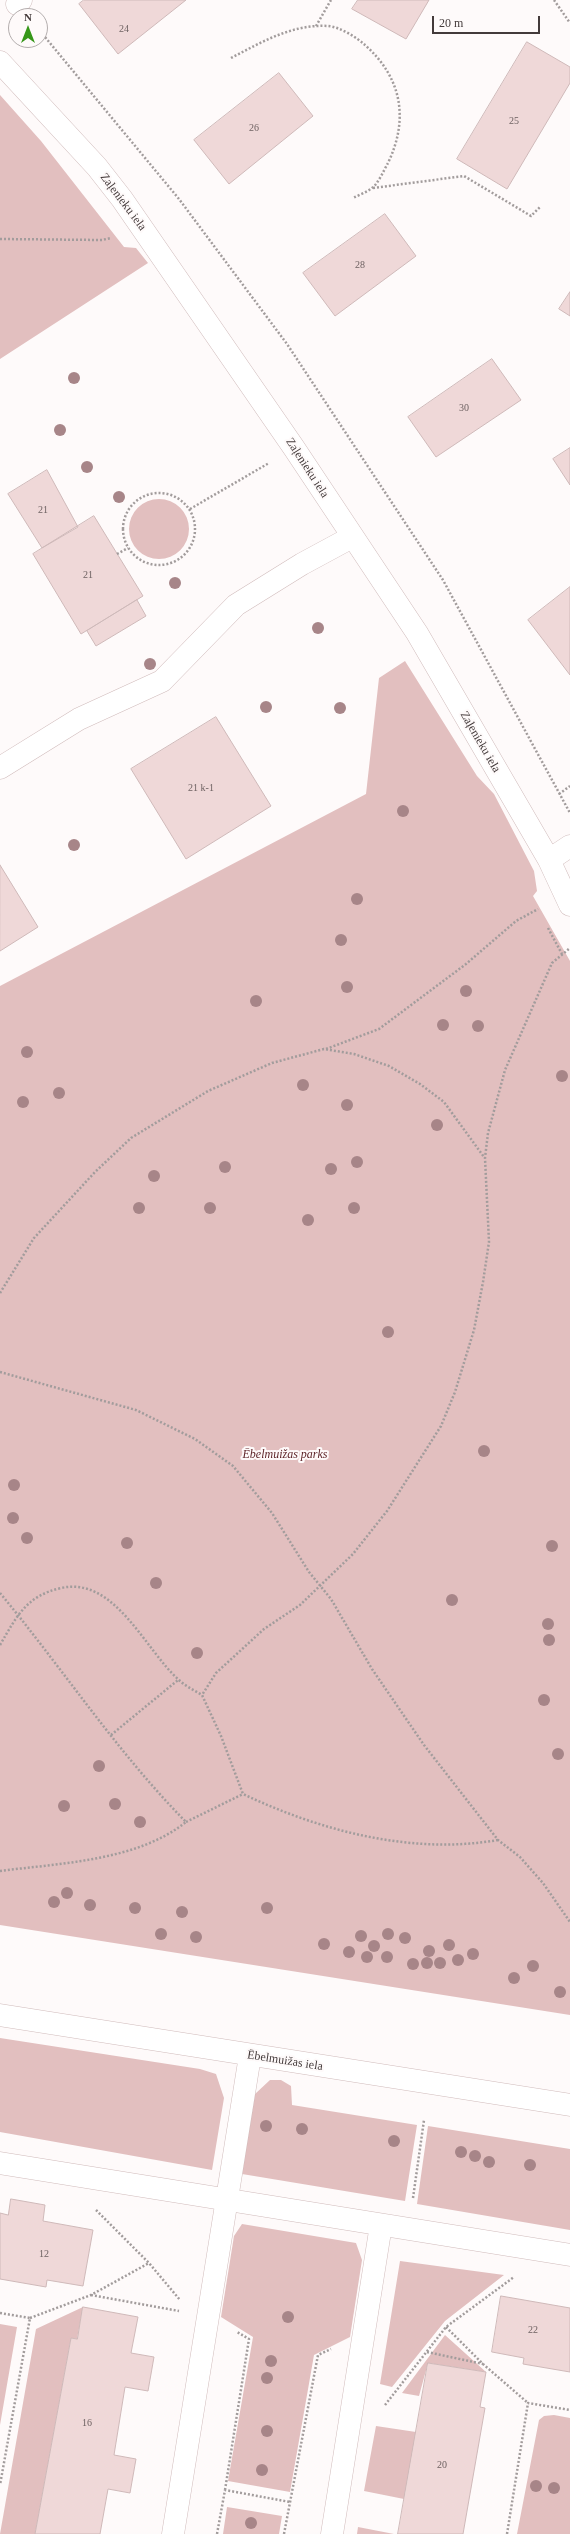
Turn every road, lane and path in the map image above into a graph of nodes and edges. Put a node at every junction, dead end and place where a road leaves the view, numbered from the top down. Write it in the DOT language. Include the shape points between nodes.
graph roads {
  1 [pos="331,0"];
  2 [pos="554,0"];
  3 [pos="570,23"];
  4 [pos="316,26"];
  5 [pos="48,41"];
  6 [pos="231,58"];
  7 [pos="0,62"];
  8 [pos="373,188"];
  9 [pos="353,198"];
  10 [pos="540,207"];
  11 [pos="142,227"];
  12 [pos="0,239"];
  13 [pos="294,448"];
  14 [pos="190,509"];
  15 [pos="352,537"];
  16 [pos="128,548"];
  17 [pos="117,554"];
  18 [pos="0,768"];
  19 [pos="570,786"];
  20 [pos="560,794"];
  21 [pos="570,813"];
  22 [pos="570,846"];
  23 [pos="549,860"];
  24 [pos="570,905"];
  25 [pos="542,916"];
  26 [pos="545,922"];
  27 [pos="570,948"];
  28 [pos="562,954"];
  29 [pos="324,1049"];
  30 [pos="485,1158"];
  31 [pos="0,1293"];
  32 [pos="0,1372"];
  33 [pos="320,1585"];
  34 [pos="0,1594"];
  35 [pos="17,1614"];
  36 [pos="0,1646"];
  37 [pos="178,1680"];
  38 [pos="202,1695"];
  39 [pos="111,1735"];
  40 [pos="242,1794"];
  41 [pos="186,1822"];
  42 [pos="498,1840"];
  43 [pos="0,1872"];
  44 [pos="570,1922"];
  45 [pos="0,2014"];
  46 [pos="250,2056"];
  47 [pos="570,2105"];
  48 [pos="424,2120"];
  49 [pos="0,2163"];
  50 [pos="226,2200"];
  51 [pos="412,2202"];
  52 [pos="95,2209"];
  53 [pos="381,2225"];
  54 [pos="570,2255"];
  55 [pos="149,2263"];
  56 [pos="516,2276"];
  57 [pos="91,2295"];
  58 [pos="182,2302"];
  59 [pos="183,2311"];
  60 [pos="0,2313"];
  61 [pos="208,2317"];
  62 [pos="30,2318"];
  63 [pos="446,2327"];
  64 [pos="362,2344"];
  65 [pos="427,2352"];
  66 [pos="484,2364"];
  67 [pos="353,2402"];
  68 [pos="528,2403"];
  69 [pos="570,2410"];
  70 [pos="0,2485"];
  71 [pos="225,2490"];
  72 [pos="290,2502"];
  73 [pos="173,2534"];
  74 [pos="217,2534"];
  75 [pos="284,2534"];
  76 [pos="332,2534"];
  77 [pos="506,2534"];
  1 -- 4 [label="path"];
  2 -- 3 [label="path"];
  4 -- 6 [label="path" via="279,33"];
  4 -- 8 [label="path" via="330,26 357,38 377,56 390,74 399,101 400,125 397,143"];
  5 -- 20 [label="path" via="179,199 287,344 443,580"];
  7 -- 11 [label="street, Zaļenieku iela" via="97,167"];
  8 -- 9 [label="path"];
  8 -- 10 [label="path" via="464,176 531,216"];
  11 -- 12 [label="path" via="102,240"];
  11 -- 13 [label="street, Zaļenieku iela"];
  13 -- 14 [label="path"];
  13 -- 15 [label="street, Zaļenieku iela"];
  14 -- 16 [label="path" via="181,500 159,493 146,495 136,501 128,510 123,522 123,534"];
  14 -- 16 [label="path" via="194,520 194,538 187,553 178,561 155,566 144,562"];
  15 -- 18 [label="street" via="236,605 162,681 79,719"];
  15 -- 23 [label="street, Zaļenieku iela" via="417,633"];
  16 -- 17 [label="path"];
  19 -- 20 [label="path"];
  20 -- 21 [label="path"];
  22 -- 23 [label="street"];
  23 -- 24 [label="street, Zaļenieku iela"];
  25 -- 29 [label="path" via="538,909 516,921 466,964 379,1029"];
  26 -- 28 [label="path"];
  27 -- 28 [label="path"];
  28 -- 30 [label="path" via="552,963 541,985 504,1070 488,1133"];
  29 -- 30 [label="path" via="354,1054 389,1066 420,1084 444,1102"];
  29 -- 31 [label="path" via="272,1063 208,1091 131,1138 95,1172 34,1238"];
  30 -- 33 [label="path" via="489,1242 474,1330 441,1426 387,1511 354,1554"];
  32 -- 33 [label="path" via="136,1410 195,1439 233,1466 272,1513"];
  33 -- 38 [label="path" via="300,1605 264,1629 221,1668"];
  33 -- 42 [label="path" via="372,1669 424,1745"];
  34 -- 35 [label="path"];
  35 -- 36 [label="path"];
  35 -- 37 [label="path" via="42,1593 74,1585 94,1590 112,1603"];
  35 -- 39 [label="path"];
  37 -- 38 [label="path"];
  37 -- 39 [label="path"];
  38 -- 40 [label="path" via="221,1736"];
  39 -- 41 [label="path"];
  40 -- 41 [label="path"];
  40 -- 42 [label="path" via="306,1821 385,1840 467,1846"];
  41 -- 43 [label="path" via="170,1835 126,1852"];
  42 -- 44 [label="path" via="520,1857 543,1883"];
  45 -- 46 [label="street, Ēbelmuižas iela"];
  46 -- 47 [label="street, Ēbelmuižas iela"];
  46 -- 50 [label="street"];
  48 -- 51 [label="path"];
  49 -- 50 [label="street"];
  50 -- 53 [label="street"];
  50 -- 61 [label="street"];
  52 -- 55 [label="path"];
  53 -- 54 [label="street"];
  53 -- 64 [label="street"];
  55 -- 57 [label="path"];
  55 -- 58 [label="path"];
  56 -- 63 [label="path"];
  57 -- 59 [label="path"];
  57 -- 62 [label="path"];
  60 -- 62 [label="path"];
  61 -- 71 [label="path" via="250,2339"];
  61 -- 73 [label="street"];
  62 -- 70 [label="path"];
  63 -- 65 [label="path"];
  63 -- 66 [label="path"];
  64 -- 67 [label="street"];
  64 -- 72 [label="path" via="338,2346 318,2355"];
  65 -- 66 [label="path"];
  65 -- 67 [label="path" via="384,2406"];
  66 -- 68 [label="path"];
  67 -- 76 [label="street"];
  68 -- 69 [label="path"];
  68 -- 77 [label="path"];
  71 -- 72 [label="path"];
  71 -- 74 [label="path"];
  72 -- 75 [label="path"];
}
